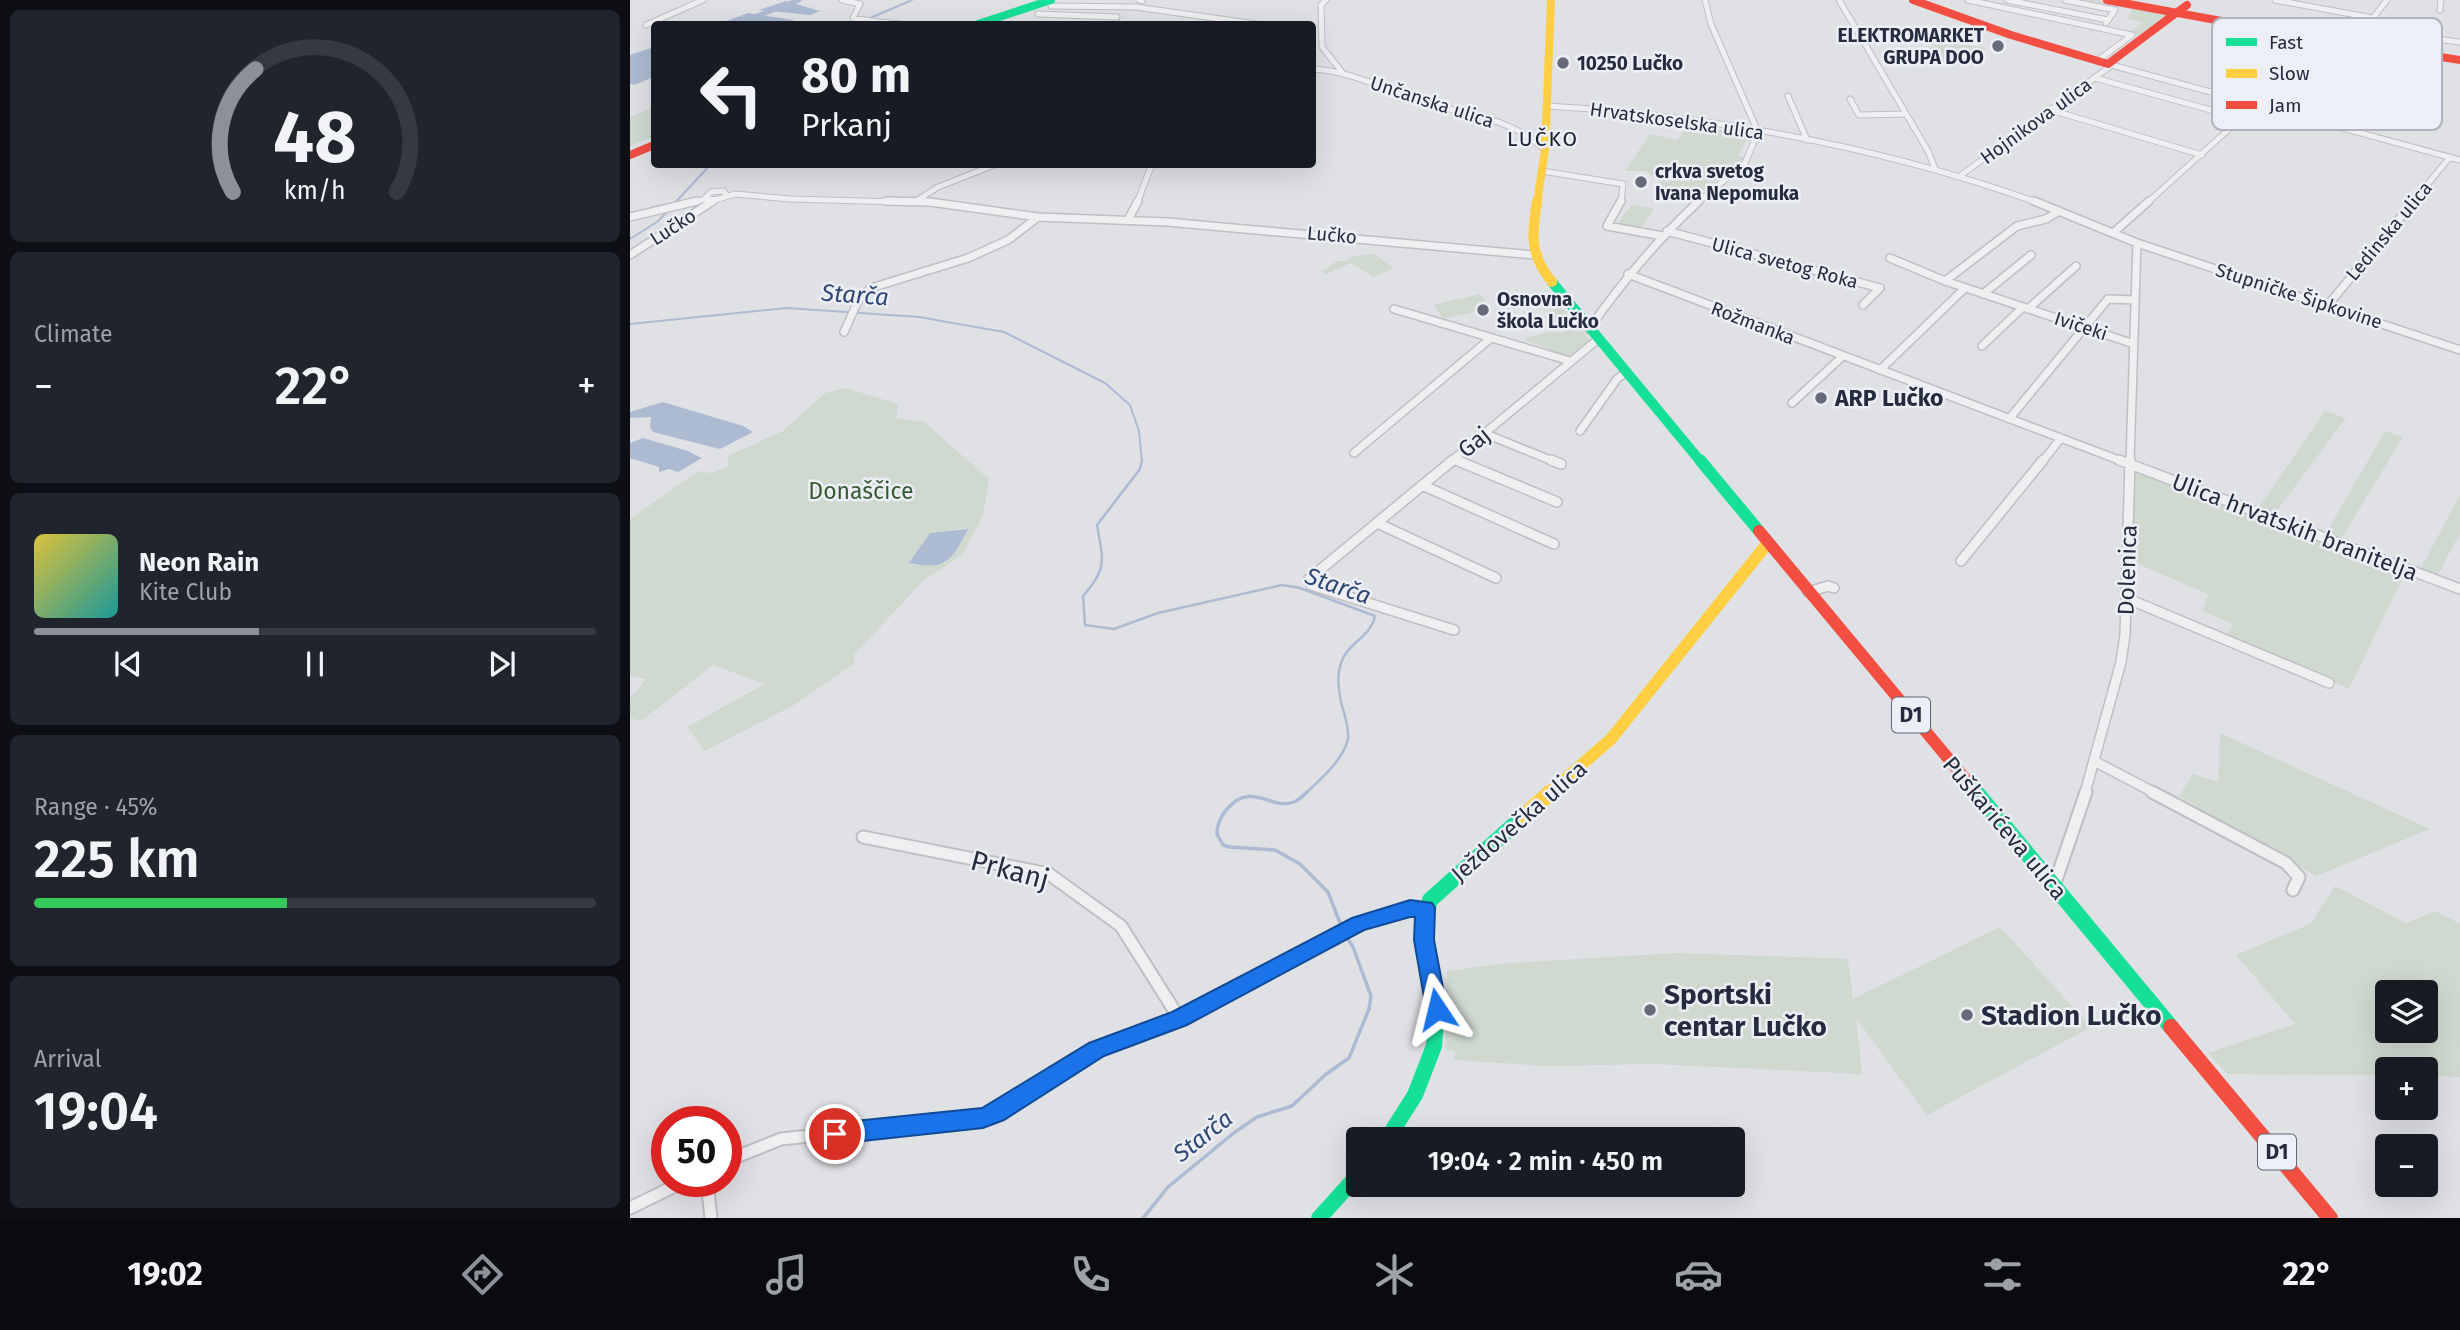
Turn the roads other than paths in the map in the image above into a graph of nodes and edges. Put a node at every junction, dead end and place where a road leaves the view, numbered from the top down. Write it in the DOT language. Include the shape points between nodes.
graph roads {
  1 [pos="703,0"];
  2 [pos="842,0"];
  3 [pos="1142,0"];
  4 [pos="1326,0"];
  5 [pos="1551,0"];
  6 [pos="1705,0"];
  7 [pos="1839,0"];
  8 [pos="1913,0"];
  9 [pos="1968,0"];
  10 [pos="2007,0"];
  11 [pos="2066,0"];
  12 [pos="2107,0"];
  13 [pos="2126,0"];
  14 [pos="2275,0"];
  15 [pos="2387,0"];
  16 [pos="2441,0"];
  17 [pos="1047,2"];
  18 [pos="2190,2"];
  19 [pos="1131,8"];
  20 [pos="2440,9"];
  21 [pos="1038,14"];
  22 [pos="1117,17"];
  23 [pos="2212,18"];
  24 [pos="2226,18"];
  25 [pos="2373,18"];
  26 [pos="2108,20"];
  27 [pos="655,21"];
  28 [pos="865,21"];
  29 [pos="978,21"];
  30 [pos="987,21"];
  31 [pos="1110,21"];
  32 [pos="1233,21"];
  33 [pos="651,23"];
  34 [pos="646,25"];
  35 [pos="2103,27"];
  36 [pos="1316,30"];
  37 [pos="1321,31"];
  38 [pos="2442,40"];
  39 [pos="2460,42"];
  40 [pos="1316,46"];
  41 [pos="1322,47"];
  42 [pos="2442,49"];
  43 [pos="2460,49"];
  44 [pos="2442,55"];
  45 [pos="2442,56"];
  46 [pos="2460,58"];
  47 [pos="2442,60"];
  48 [pos="2106,64"];
  49 [pos="2460,66"];
  50 [pos="1316,69"];
  51 [pos="1342,72"];
  52 [pos="2095,78"];
  53 [pos="2212,93"];
  54 [pos="1788,96"];
  55 [pos="1850,99"];
  56 [pos="1547,106"];
  57 [pos="2051,110"];
  58 [pos="2212,110"];
  59 [pos="1906,114"];
  60 [pos="2230,130"];
  61 [pos="2350,130"];
  62 [pos="1758,132"];
  63 [pos="1545,133"];
  64 [pos="1526,134"];
  65 [pos="1807,141"];
  66 [pos="651,144"];
  67 [pos="1545,149"];
  68 [pos="630,153"];
  69 [pos="2202,155"];
  70 [pos="2450,157"];
  71 [pos="2460,160"];
  72 [pos="987,168"];
  73 [pos="1151,168"];
  74 [pos="1935,169"];
  75 [pos="1542,171"];
  76 [pos="1960,176"];
  77 [pos="726,195"];
  78 [pos="706,199"];
  79 [pos="715,200"];
  80 [pos="916,201"];
  81 [pos="2059,211"];
  82 [pos="630,217"];
  83 [pos="1038,217"];
  84 [pos="1128,220"];
  85 [pos="2113,233"];
  86 [pos="1665,234"];
  87 [pos="2137,243"];
  88 [pos="630,255"];
  89 [pos="1534,255"];
  90 [pos="2031,255"];
  91 [pos="1890,258"];
  92 [pos="2076,267"];
  93 [pos="1628,274"];
  94 [pos="1945,281"];
  95 [pos="1965,288"];
  96 [pos="1983,294"];
  97 [pos="2135,300"];
  98 [pos="1863,305"];
  99 [pos="2328,305"];
  100 [pos="2025,308"];
  101 [pos="1394,309"];
  102 [pos="2083,327"];
  103 [pos="844,332"];
  104 [pos="1593,335"];
  105 [pos="1491,338"];
  106 [pos="2134,344"];
  107 [pos="1983,346"];
  108 [pos="2460,350"];
  109 [pos="1843,356"];
  110 [pos="1570,361"];
  111 [pos="1880,370"];
  112 [pos="1625,373"];
  113 [pos="1792,403"];
  114 [pos="2009,419"];
  115 [pos="1580,431"];
  116 [pos="1486,434"];
  117 [pos="2061,438"];
  118 [pos="1354,453"];
  119 [pos="1454,458"];
  120 [pos="1561,464"];
  121 [pos="2130,465"];
  122 [pos="1422,485"];
  123 [pos="1557,502"];
  124 [pos="1377,523"];
  125 [pos="1554,544"];
  126 [pos="1767,544"];
  127 [pos="1961,561"];
  128 [pos="1496,578"];
  129 [pos="1834,588"];
  130 [pos="2460,589"];
  131 [pos="1808,592"];
  132 [pos="2126,598"];
  133 [pos="1454,630"];
  134 [pos="2329,683"];
  135 [pos="2094,761"];
  136 [pos="863,837"];
  137 [pos="2054,886"];
  138 [pos="2293,890"];
  139 [pos="1425,908"];
  140 [pos="1179,1018"];
  141 [pos="1394,1127"];
  142 [pos="742,1153"];
  143 [pos="1346,1188"];
  144 [pos="652,1197"];
  145 [pos="709,1197"];
  146 [pos="630,1208"];
  147 [pos="711,1218"];
  148 [pos="1319,1218"];
  149 [pos="2330,1218"];
  1 -- 27 [label="street"];
  2 -- 28 [label="street" via="860,4 852,16"];
  3 -- 19 [label="street"];
  4 -- 37 [label="street" via="1321,5"];
  5 -- 56 [label="main road"];
  6 -- 62 [label="street"];
  7 -- 59 [label="street"];
  8 -- 48 [label="main road"];
  9 -- 35 [label="street"];
  10 -- 26 [label="street"];
  11 -- 26 [label="street" via="2115,10"];
  12 -- 23 [label="main road"];
  13 -- 24 [label="main road"];
  14 -- 25 [label="street"];
  15 -- 25 [label="street"];
  16 -- 20 [label="street"];
  17 -- 19 [label="street"];
  17 -- 29 [label="main road"];
  17 -- 30 [label="main road"];
  18 -- 48 [label="main road, Hojnikova ulica, bridge"];
  19 -- 22 [label="street"];
  19 -- 32 [label="street"];
  21 -- 22 [label="street"];
  22 -- 31 [label="street"];
  26 -- 35 [label="street"];
  33 -- 34 [label="street"];
  35 -- 48 [label="street" via="2132,35"];
  36 -- 37 [label="street"];
  37 -- 41 [label="street"];
  38 -- 39 [label="street"];
  40 -- 41 [label="street"];
  41 -- 51 [label="street"];
  42 -- 43 [label="main road"];
  44 -- 46 [label="main road"];
  45 -- 46 [label="main road"];
  47 -- 49 [label="main road"];
  48 -- 52 [label="street, Hojnikova ulica"];
  48 -- 53 [label="street"];
  50 -- 51 [label="street, Unčanska ulica"];
  51 -- 64 [label="street, Unčanska ulica"];
  52 -- 57 [label="street, Hojnikova ulica"];
  52 -- 58 [label="street"];
  54 -- 65 [label="street, Hrvatskoselska ulica"];
  55 -- 59 [label="street" via="1858,115"];
  56 -- 62 [label="street, Hrvatskoselska ulica" via="1637,113"];
  56 -- 63 [label="main road"];
  57 -- 69 [label="street"];
  57 -- 76 [label="street, Hojnikova ulica"];
  59 -- 74 [label="street"];
  60 -- 69 [label="street"];
  61 -- 70 [label="street"];
  62 -- 65 [label="street, Hrvatskoselska ulica"];
  62 -- 86 [label="street, Gaj" via="1745,163 1719,181"];
  63 -- 64 [label="street"];
  63 -- 67 [label="main road"];
  64 -- 67 [label="street, Unčanska ulica"];
  65 -- 74 [label="street, Hrvatskoselska ulica"];
  66 -- 68 [label="main road"];
  67 -- 75 [label="main road"];
  69 -- 85 [label="street"];
  70 -- 71 [label="street"];
  70 -- 99 [label="street, Ledinska ulica"];
  72 -- 80 [label="street"];
  73 -- 84 [label="street"];
  74 -- 76 [label="street, Hrvatskoselska ulica"];
  75 -- 86 [label="street" via="1623,184 1621,202 1607,226"];
  75 -- 89 [label="main road" via="1531,239"];
  76 -- 81 [label="street, Hrvatskoselska ulica"];
  77 -- 78 [label="street" via="715,191"];
  77 -- 79 [label="street, Lučko"];
  77 -- 80 [label="street, Lučko"];
  78 -- 79 [label="street"];
  78 -- 82 [label="street"];
  79 -- 88 [label="street, Lučko"];
  80 -- 83 [label="street, Lučko"];
  81 -- 85 [label="street, Hrvatskoselska ulica"];
  81 -- 94 [label="street" via="2017,226"];
  83 -- 84 [label="street, Lučko"];
  83 -- 103 [label="street" via="1008,240 968,258 871,288 858,301"];
  84 -- 89 [label="street, Lučko"];
  85 -- 87 [label="street, Hrvatskoselska ulica"];
  86 -- 93 [label="street, Gaj"];
  86 -- 98 [label="street, Ulica svetog Roka" via="1880,288"];
  87 -- 97 [label="street, Dolenica"];
  87 -- 99 [label="street, Stupničke Šipkovine"];
  89 -- 104 [label="main road, Puškarićeva ulica / D1"];
  90 -- 96 [label="street"];
  91 -- 94 [label="street, Ivičeki"];
  92 -- 100 [label="street, Ivičeki"];
  93 -- 104 [label="street, Gaj"];
  93 -- 109 [label="street, Rožmanka"];
  94 -- 95 [label="street, Ivičeki"];
  95 -- 96 [label="street, Ivičeki"];
  95 -- 111 [label="street"];
  96 -- 100 [label="street, Ivičeki"];
  97 -- 102 [label="street" via="2108,299"];
  97 -- 106 [label="street, Dolenica"];
  99 -- 108 [label="street, Stupničke Šipkovine"];
  100 -- 102 [label="street, Ivičeki"];
  100 -- 107 [label="street, Ivičeki"];
  101 -- 105 [label="street"];
  102 -- 106 [label="street, Ivičeki"];
  102 -- 114 [label="street"];
  104 -- 110 [label="street, Gaj"];
  104 -- 112 [label="main road, Puškarićeva ulica / D1"];
  105 -- 110 [label="street"];
  105 -- 118 [label="street"];
  106 -- 121 [label="street, Dolenica"];
  109 -- 111 [label="street, Rožmanka"];
  109 -- 113 [label="street"];
  110 -- 116 [label="street, Gaj"];
  111 -- 114 [label="street, Rožmanka"];
  112 -- 115 [label="street"];
  112 -- 126 [label="main road, Puškarićeva ulica / D1"];
  114 -- 117 [label="street, Rožmanka"];
  116 -- 119 [label="street, Gaj"];
  116 -- 120 [label="street"];
  117 -- 121 [label="street, Rožmanka"];
  117 -- 127 [label="street"];
  119 -- 122 [label="street, Gaj"];
  119 -- 123 [label="street"];
  121 -- 130 [label="street, Ulica hrvatskih branitelja"];
  121 -- 132 [label="street, Dolenica"];
  122 -- 124 [label="street, Gaj"];
  122 -- 125 [label="street"];
  124 -- 128 [label="street"];
  124 -- 133 [label="street, Gaj" via="1308,581"];
  126 -- 131 [label="main road, Puškarićeva ulica / D1"];
  126 -- 139 [label="main road, Ježdovečka ulica" via="1611,738 1438,891"];
  129 -- 131 [label="street"];
  131 -- 137 [label="main road, Puškarićeva ulica / D1"];
  132 -- 134 [label="street"];
  132 -- 135 [label="street, Dolenica" via="2121,662"];
  135 -- 137 [label="street, Dolenica"];
  135 -- 138 [label="street" via="2286,863 2299,877"];
  136 -- 140 [label="street, Prkanj" via="1049,874 1121,926"];
  137 -- 149 [label="main road, Puškarićeva ulica / D1"];
  139 -- 140 [label="street" via="1354,926"];
  139 -- 141 [label="main road" via="1422,928 1435,994 1436,1030 1419,1087"];
  140 -- 142 [label="street" via="1097,1050 983,1118 781,1139"];
  143 -- 148 [label="main road"];
  144 -- 146 [label="street"];
  145 -- 147 [label="street"];
}
